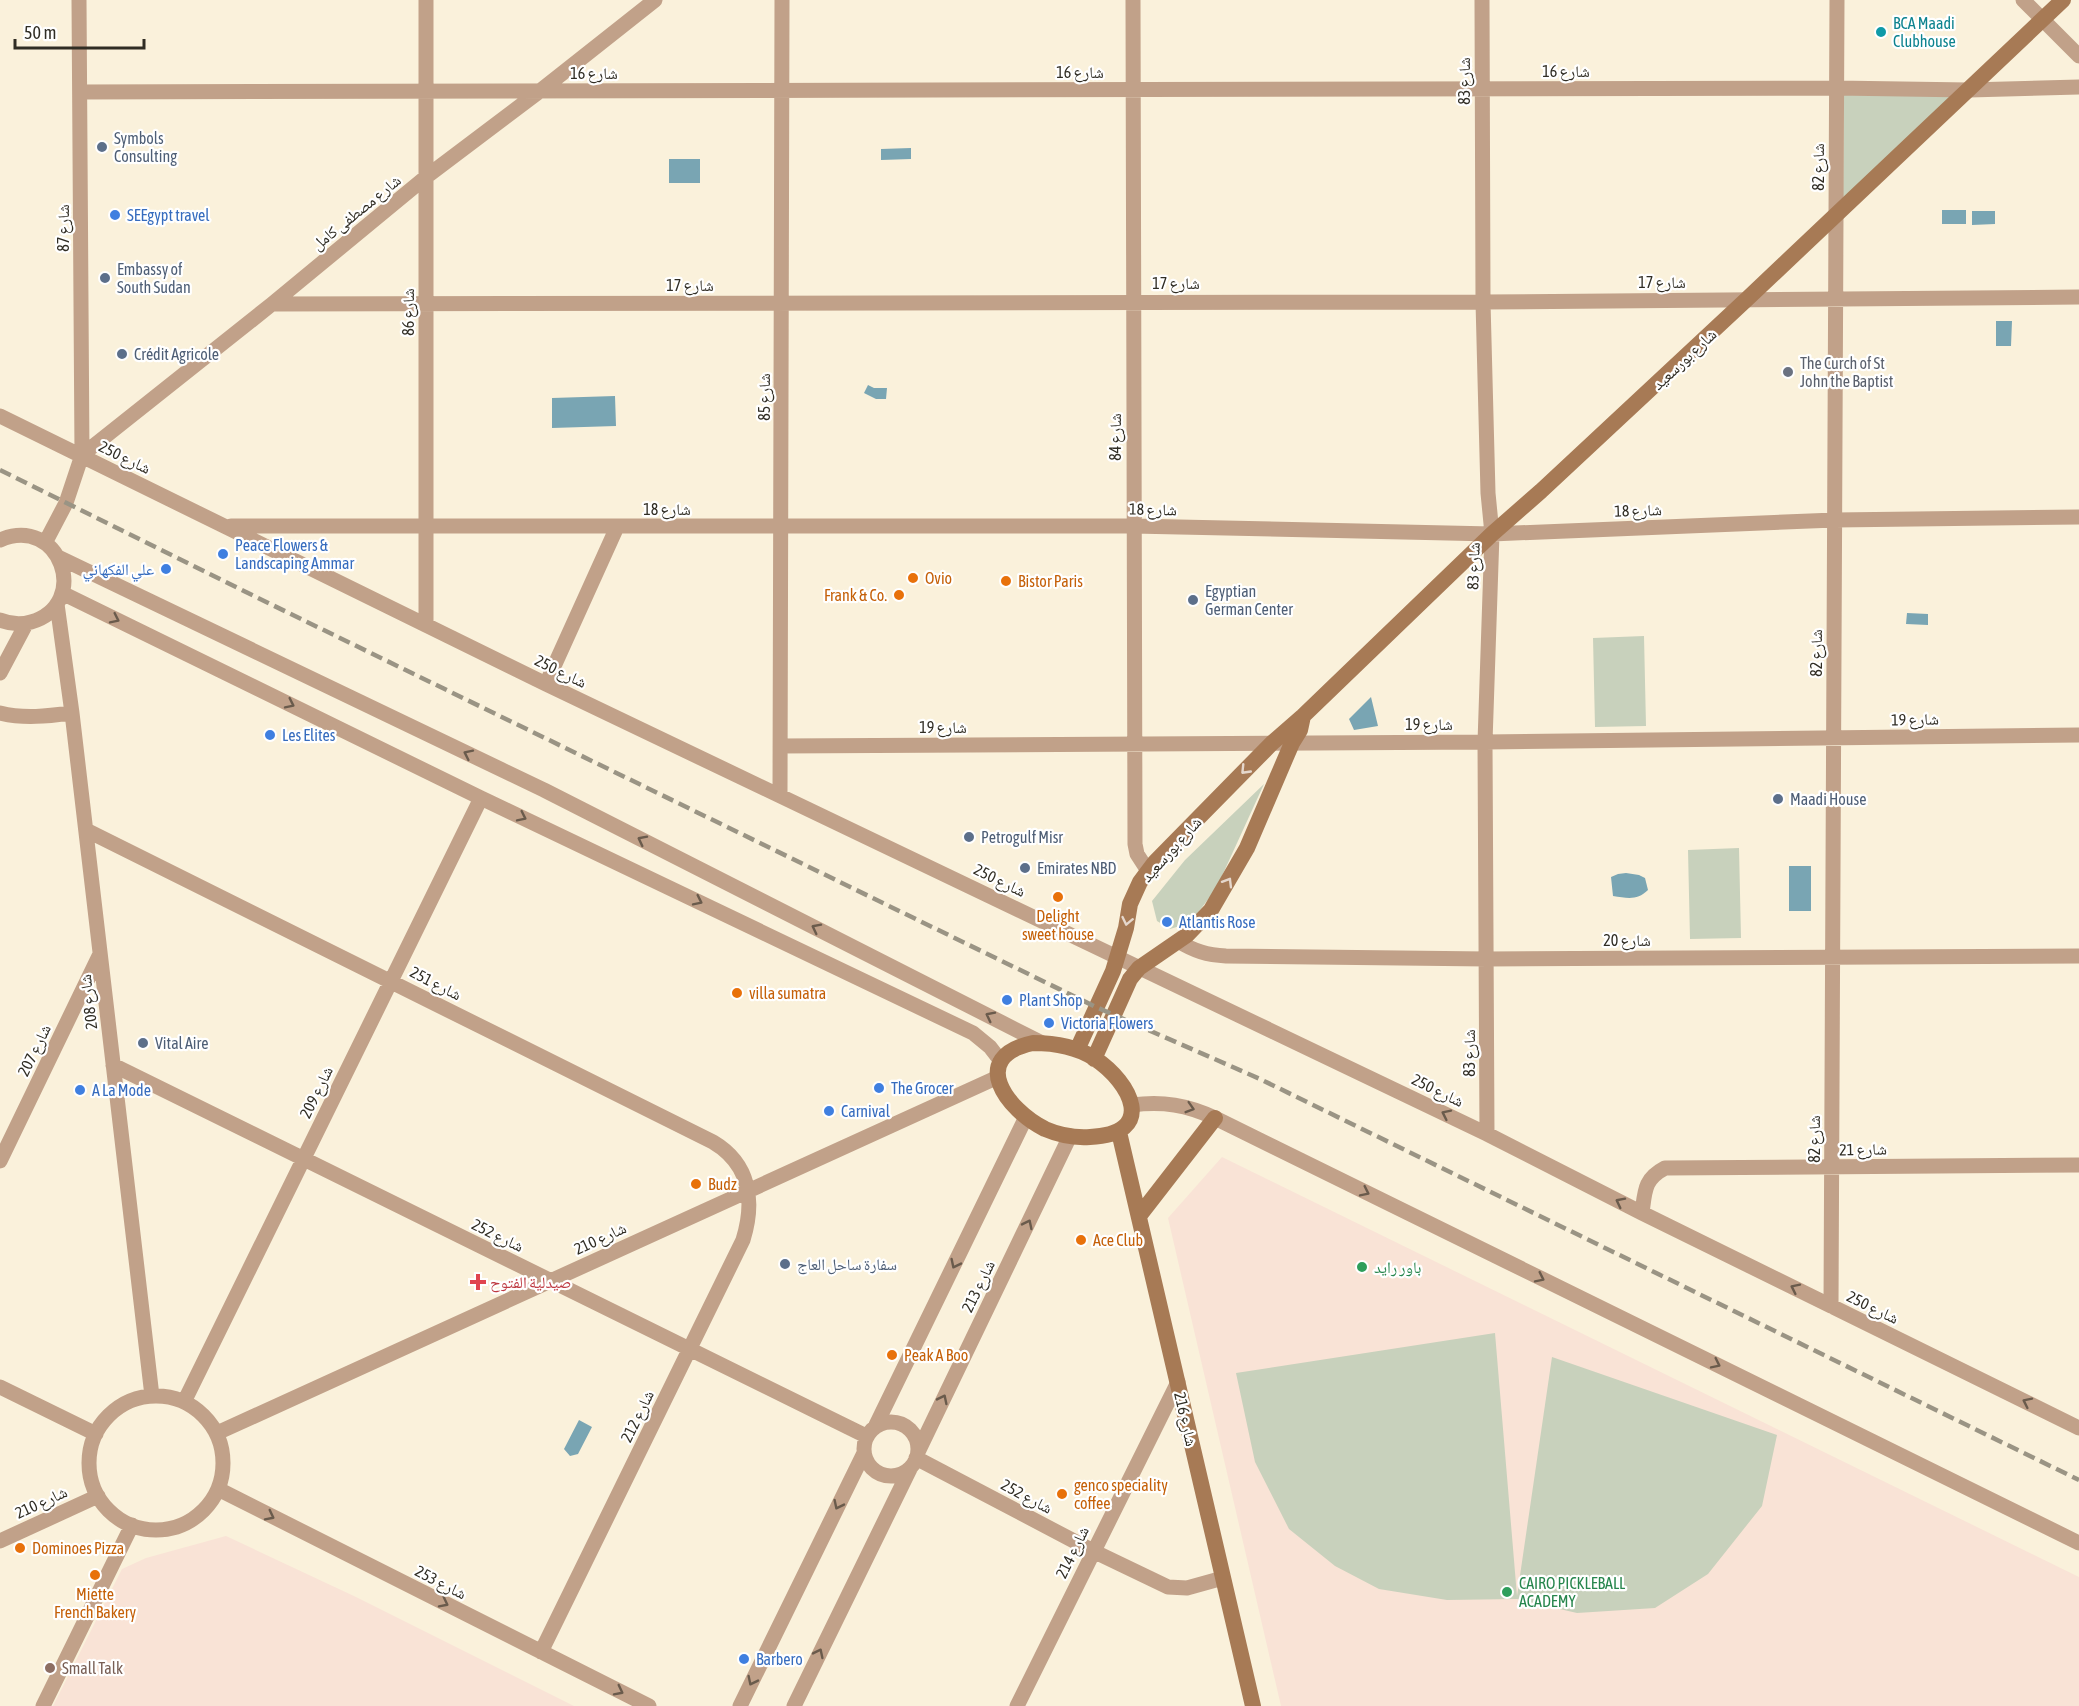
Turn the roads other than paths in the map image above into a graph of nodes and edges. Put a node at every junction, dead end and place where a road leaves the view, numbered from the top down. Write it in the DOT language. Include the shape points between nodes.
graph roads {
  1 [pos="79,0"];
  2 [pos="426,0"];
  3 [pos="655,0"];
  4 [pos="782,0"];
  5 [pos="1132,0"];
  6 [pos="1482,0"];
  7 [pos="1837,0"];
  8 [pos="2023,0"];
  9 [pos="2063,0"];
  10 [pos="2042,19"];
  11 [pos="2079,56"];
  12 [pos="2079,87"];
  13 [pos="1836,88"];
  14 [pos="1132,89"];
  15 [pos="1482,89"];
  16 [pos="782,90"];
  17 [pos="1969,90"];
  18 [pos="426,91"];
  19 [pos="540,91"];
  20 [pos="80,92"];
  21 [pos="426,177"];
  22 [pos="1836,214"];
  23 [pos="2079,297"];
  24 [pos="1747,299"];
  25 [pos="1836,299"];
  26 [pos="1134,301"];
  27 [pos="782,302"];
  28 [pos="1483,302"];
  29 [pos="426,303"];
  30 [pos="272,304"];
  31 [pos="0,416"];
  32 [pos="82,455"];
  33 [pos="2079,517"];
  34 [pos="1835,520"];
  35 [pos="226,526"];
  36 [pos="426,526"];
  37 [pos="617,526"];
  38 [pos="781,526"];
  39 [pos="1133,526"];
  40 [pos="0,528"];
  41 [pos="1492,534"];
  42 [pos="7,538"];
  43 [pos="45,543"];
  44 [pos="58,557"];
  45 [pos="60,598"];
  46 [pos="0,620"];
  47 [pos="26,624"];
  48 [pos="426,624"];
  49 [pos="0,673"];
  50 [pos="546,684"];
  51 [pos="0,713"];
  52 [pos="72,713"];
  53 [pos="1303,716"];
  54 [pos="2079,735"];
  55 [pos="1834,738"];
  56 [pos="1485,742"];
  57 [pos="1134,743"];
  58 [pos="1272,743"];
  59 [pos="1292,743"];
  60 [pos="780,746"];
  61 [pos="780,795"];
  62 [pos="481,798"];
  63 [pos="86,830"];
  64 [pos="1148,872"];
  65 [pos="1178,941"];
  66 [pos="100,954"];
  67 [pos="2079,956"];
  68 [pos="1117,957"];
  69 [pos="1833,957"];
  70 [pos="1486,958"];
  71 [pos="1139,968"];
  72 [pos="391,981"];
  73 [pos="1042,1043"];
  74 [pos="1077,1050"];
  75 [pos="1094,1059"];
  76 [pos="113,1065"];
  77 [pos="999,1068"];
  78 [pos="1132,1105"];
  79 [pos="1026,1117"];
  80 [pos="1215,1118"];
  81 [pos="1119,1132"];
  82 [pos="1487,1134"];
  83 [pos="1070,1136"];
  84 [pos="303,1159"];
  85 [pos="0,1161"];
  86 [pos="2079,1165"];
  87 [pos="1832,1167"];
  88 [pos="747,1191"];
  89 [pos="1642,1212"];
  90 [pos="1139,1216"];
  91 [pos="550,1281"];
  92 [pos="1831,1306"];
  93 [pos="689,1349"];
  94 [pos="1178,1382"];
  95 [pos="0,1387"];
  96 [pos="152,1396"];
  97 [pos="184,1402"];
  98 [pos="2079,1428"];
  99 [pos="871,1431"];
  100 [pos="217,1433"];
  101 [pos="96,1434"];
  102 [pos="864,1453"];
  103 [pos="915,1460"];
  104 [pos="218,1489"];
  105 [pos="98,1496"];
  106 [pos="132,1525"];
  107 [pos="0,1541"];
  108 [pos="2079,1543"];
  109 [pos="1093,1551"];
  110 [pos="1223,1578"];
  111 [pos="542,1652"];
  112 [pos="1250,1702"];
  113 [pos="43,1706"];
  114 [pos="649,1706"];
  115 [pos="740,1706"];
  116 [pos="794,1706"];
  117 [pos="1017,1706"];
  1 -- 20 [label="street, شارع 87"];
  2 -- 18 [label="street, شارع 86"];
  3 -- 19 [label="street, شارع مصطفى كامل"];
  4 -- 16 [label="street, شارع 85"];
  5 -- 14 [label="street, شارع 84"];
  6 -- 15 [label="street, شارع 83"];
  7 -- 13 [label="street, شارع 82"];
  8 -- 10 [label="street"];
  9 -- 10 [label="main road, شارع بورسعيد"];
  10 -- 11 [label="street"];
  10 -- 17 [label="main road, شارع بورسعيد"];
  12 -- 17 [label="street, شارع 16"];
  13 -- 15 [label="street, شارع 16"];
  13 -- 17 [label="street, شارع 16"];
  13 -- 22 [label="street, شارع 82"];
  14 -- 15 [label="street, شارع 16"];
  14 -- 16 [label="street, شارع 16"];
  14 -- 26 [label="street, شارع 84"];
  15 -- 28 [label="street, شارع 83"];
  16 -- 19 [label="street, شارع 16"];
  16 -- 27 [label="street, شارع 85"];
  17 -- 22 [label="main road, شارع بورسعيد"];
  18 -- 19 [label="street, شارع 16"];
  18 -- 20 [label="street, شارع 16"];
  18 -- 21 [label="street, شارع 86"];
  19 -- 21 [label="street, شارع مصطفى كامل"];
  20 -- 32 [label="street, شارع 87"];
  21 -- 29 [label="street, شارع 86"];
  21 -- 30 [label="street, شارع مصطفى كامل"];
  22 -- 24 [label="main road, شارع بورسعيد"];
  22 -- 25 [label="street, شارع 82"];
  23 -- 25 [label="street, شارع 17"];
  24 -- 25 [label="street, شارع 17"];
  24 -- 28 [label="street, شارع 17"];
  24 -- 41 [label="main road, شارع بورسعيد"];
  25 -- 34 [label="street, شارع 82"];
  26 -- 27 [label="street, شارع 17"];
  26 -- 28 [label="street, شارع 17"];
  26 -- 39 [label="street, شارع 84"];
  27 -- 29 [label="street, شارع 17"];
  27 -- 38 [label="street, شارع 85"];
  28 -- 41 [label="street, شارع 83"];
  29 -- 30 [label="street, شارع 17"];
  29 -- 36 [label="street, شارع 86"];
  30 -- 32 [label="street, شارع مصطفى كامل"];
  31 -- 32 [label="street, شارع 250"];
  32 -- 35 [label="street, شارع 250"];
  32 -- 43 [label="street" via="66,503"];
  33 -- 34 [label="street, شارع 18"];
  34 -- 41 [label="street, شارع 18"];
  34 -- 55 [label="street, شارع 82"];
  35 -- 36 [label="street, شارع 18"];
  35 -- 48 [label="street, شارع 250"];
  36 -- 37 [label="street, شارع 18"];
  36 -- 48 [label="street, شارع 86"];
  37 -- 38 [label="street, شارع 18"];
  37 -- 50 [label="street"];
  38 -- 39 [label="street, شارع 18"];
  38 -- 60 [label="street, شارع 85"];
  39 -- 41 [label="street, شارع 18"];
  39 -- 57 [label="street, شارع 84"];
  40 -- 42 [label="street"];
  41 -- 53 [label="main road, شارع بورسعيد"];
  41 -- 56 [label="street, شارع 83"];
  42 -- 43 [label="street" via="35,538"];
  43 -- 44 [label="street"];
  44 -- 45 [label="street, شارع 208" via="64,579"];
  73 -- 44 [label="street, one-way" via="544,790"];
  45 -- 47 [label="street" via="49,613"];
  45 -- 52 [label="street, شارع 208"];
  45 -- 62 [label="street, one-way"];
  46 -- 47 [label="street"];
  47 -- 49 [label="street"];
  48 -- 50 [label="street, شارع 250"];
  50 -- 61 [label="street, شارع 250"];
  51 -- 52 [label="street" via="42,717"];
  52 -- 63 [label="street, شارع 208"];
  53 -- 58 [label="main road, شارع بورسعيد"];
  53 -- 59 [label="main road, شارع بورسعيد"];
  54 -- 55 [label="street, شارع 19"];
  55 -- 56 [label="street, شارع 19"];
  55 -- 69 [label="street, شارع 82"];
  56 -- 59 [label="street, شارع 19"];
  56 -- 70 [label="street, شارع 83"];
  57 -- 58 [label="street, شارع 19"];
  57 -- 60 [label="street, شارع 19"];
  57 -- 64 [label="street, شارع 84" via="1135,844"];
  58 -- 59 [label="street, شارع 19"];
  58 -- 64 [label="main road, شارع بورسعيد, one-way"];
  65 -- 59 [label="main road, شارع بورسعيد, one-way" via="1211,910 1229,880"];
  60 -- 61 [label="street, شارع 85"];
  61 -- 68 [label="street, شارع 250"];
  62 -- 72 [label="street, شارع 209"];
  62 -- 77 [label="street, one-way" via="974,1033 990,1047"];
  63 -- 66 [label="street, شارع 208"];
  63 -- 72 [label="street, شارع 251"];
  64 -- 68 [label="main road, شارع بورسعيد, one-way" via="1131,904"];
  65 -- 70 [label="street, شارع 20" via="1192,950 1227,956"];
  65 -- 71 [label="main road, شارع بورسعيد"];
  66 -- 76 [label="street, شارع 208"];
  66 -- 85 [label="street, شارع 207"];
  67 -- 69 [label="street, شارع 20"];
  68 -- 71 [label="street, شارع 250"];
  68 -- 74 [label="main road, شارع بورسعيد"];
  69 -- 70 [label="street, شارع 20"];
  69 -- 87 [label="street, شارع 82"];
  70 -- 82 [label="street, شارع 83"];
  71 -- 75 [label="main road, شارع بورسعيد" via="1130,979"];
  82 -- 71 [label="street, شارع 250, one-way"];
  72 -- 84 [label="street, شارع 209"];
  72 -- 88 [label="street, شارع 251" via="713,1142 737,1161"];
  73 -- 74 [label="main road"];
  73 -- 77 [label="main road" via="1014,1049"];
  74 -- 75 [label="main road"];
  75 -- 78 [label="main road" via="1118,1080"];
  76 -- 84 [label="street, شارع 252"];
  76 -- 96 [label="street, شارع 208"];
  77 -- 79 [label="main road" via="1009,1099"];
  77 -- 88 [label="street, شارع 210"];
  78 -- 80 [label="street, one-way" via="1175,1104"];
  78 -- 81 [label="main road" via="1130,1120"];
  79 -- 83 [label="main road"];
  79 -- 99 [label="street, شارع 213, one-way"];
  80 -- 90 [label="main road"];
  80 -- 108 [label="street, one-way"];
  81 -- 83 [label="main road" via="1095,1137"];
  81 -- 90 [label="main road, شارع 216"];
  89 -- 82 [label="street, شارع 250, one-way"];
  103 -- 83 [label="street, شارع 213, one-way"];
  84 -- 91 [label="street, شارع 252"];
  84 -- 97 [label="street, شارع 209"];
  86 -- 87 [label="street, شارع 21"];
  87 -- 89 [label="street, شارع 21" via="1665,1168 1654,1174 1647,1185"];
  87 -- 92 [label="street, شارع 82"];
  88 -- 91 [label="street, شارع 210"];
  88 -- 93 [label="street, شارع 212" via="750,1207 743,1240"];
  92 -- 89 [label="street, شارع 250, one-way"];
  90 -- 94 [label="main road, شارع 216"];
  91 -- 93 [label="street, شارع 252"];
  91 -- 100 [label="street, شارع 210"];
  98 -- 92 [label="street, شارع 250, one-way"];
  93 -- 99 [label="street, شارع 252"];
  93 -- 111 [label="street, شارع 212"];
  94 -- 109 [label="street, شارع 214"];
  94 -- 110 [label="main road, شارع 216"];
  95 -- 101 [label="street"];
  96 -- 97 [label="street"];
  96 -- 101 [label="street" via="129,1402 109,1415"];
  97 -- 100 [label="street" via="203,1414"];
  99 -- 102 [label="street"];
  99 -- 103 [label="street" via="893,1421 909,1428 915,1435"];
  100 -- 104 [label="street" via="223,1461"];
  101 -- 105 [label="street" via="89,1465"];
  102 -- 103 [label="street" via="871,1468 894,1476 903,1474"];
  102 -- 115 [label="street, one-way"];
  103 -- 109 [label="street, شارع 252"];
  116 -- 103 [label="street, شارع 213, one-way"];
  104 -- 106 [label="street" via="203,1510 182,1525 148,1530"];
  104 -- 111 [label="street, شارع 253, one-way"];
  105 -- 106 [label="street" via="118,1518"];
  105 -- 107 [label="street, شارع 210"];
  106 -- 113 [label="street"];
  109 -- 110 [label="street, شارع 252" via="1168,1587 1187,1588"];
  109 -- 117 [label="street, شارع 214"];
  110 -- 112 [label="main road, شارع 216"];
  111 -- 114 [label="street, شارع 253, one-way"];
}
